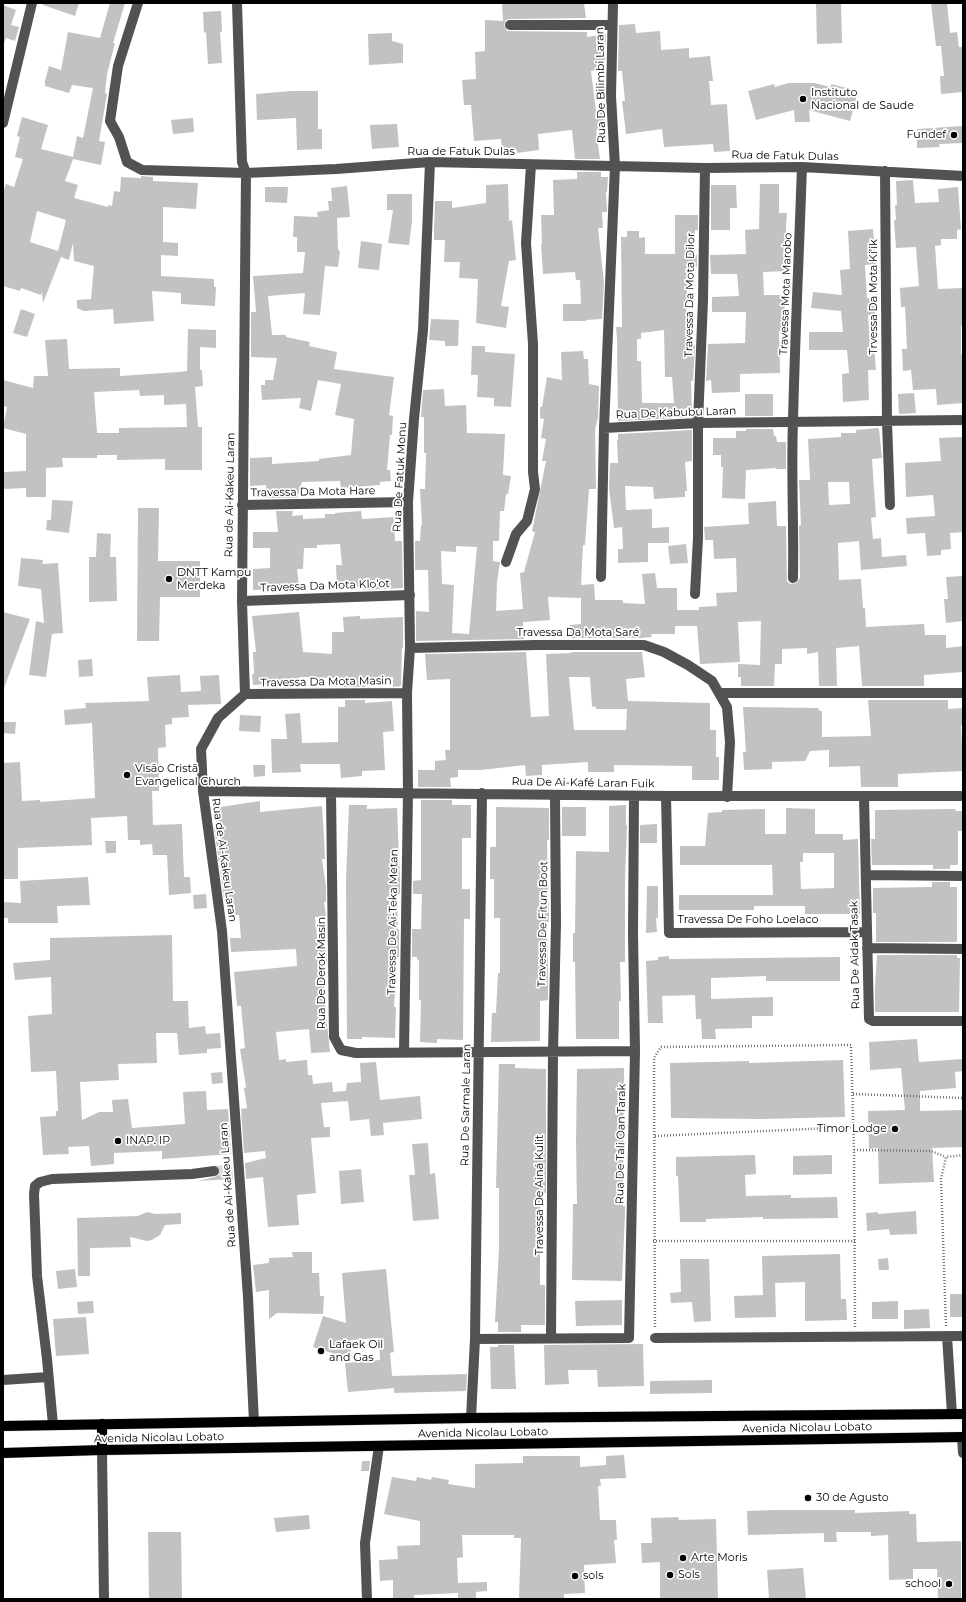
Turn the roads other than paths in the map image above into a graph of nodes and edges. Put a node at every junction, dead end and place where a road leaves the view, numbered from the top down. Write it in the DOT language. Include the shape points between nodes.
graph roads {
  1 [pos="32,3"];
  2 [pos="138,3"];
  3 [pos="237,3"];
  4 [pos="613,3"];
  5 [pos="510,25"];
  6 [pos="612,25"];
  7 [pos="3,123"];
  8 [pos="430,162"];
  9 [pos="531,165"];
  10 [pos="615,166"];
  11 [pos="705,168"];
  12 [pos="802,168"];
  13 [pos="885,171"];
  14 [pos="246,173"];
  15 [pos="963,176"];
  16 [pos="963,420"];
  17 [pos="792,422"];
  18 [pos="887,422"];
  19 [pos="698,423"];
  20 [pos="604,428"];
  21 [pos="408,502"];
  22 [pos="242,505"];
  23 [pos="890,505"];
  24 [pos="506,562"];
  25 [pos="601,577"];
  26 [pos="793,578"];
  27 [pos="695,594"];
  28 [pos="410,595"];
  29 [pos="242,601"];
  30 [pos="410,648"];
  31 [pos="407,693"];
  32 [pos="719,693"];
  33 [pos="963,693"];
  34 [pos="245,694"];
  35 [pos="203,791"];
  36 [pos="331,793"];
  37 [pos="408,793"];
  38 [pos="482,793"];
  39 [pos="555,795"];
  40 [pos="634,796"];
  41 [pos="666,796"];
  42 [pos="864,796"];
  43 [pos="963,796"];
  44 [pos="727,797"];
  45 [pos="866,875"];
  46 [pos="963,876"];
  47 [pos="867,932"];
  48 [pos="867,948"];
  49 [pos="963,949"];
  50 [pos="963,1021"];
  51 [pos="635,1051"];
  52 [pos="404,1052"];
  53 [pos="552,1052"];
  54 [pos="479,1053"];
  55 [pos="214,1171"];
  56 [pos="947,1336"];
  57 [pos="963,1336"];
  58 [pos="475,1338"];
  59 [pos="551,1338"];
  60 [pos="655,1338"];
  61 [pos="48,1377"];
  62 [pos="3,1380"];
  63 [pos="952,1414"];
  64 [pos="963,1414"];
  65 [pos="471,1418"];
  66 [pos="254,1422"];
  67 [pos="102,1424"];
  68 [pos="53,1425"];
  69 [pos="3,1426"];
  70 [pos="963,1437"];
  71 [pos="379,1446"];
  72 [pos="102,1450"];
  73 [pos="3,1453"];
  74 [pos="963,1453"];
  75 [pos="104,1599"];
  76 [pos="367,1599"];
  1 -- 7 [label="street"];
  2 -- 14 [label="street, Rua de Fatuk Dulas" via="118,66 110,121 119,137 127,162 142,170"];
  3 -- 14 [label="street, Rua de Ai-Kakeu Laran" via="242,162"];
  4 -- 6 [label="street, Rua De Bilimbi Laran"];
  5 -- 6 [label="street"];
  6 -- 10 [label="street, Rua De Bilimbi Laran" via="611,96"];
  8 -- 9 [label="street, Rua de Fatuk Dulas"];
  8 -- 14 [label="street, Rua de Fatuk Dulas"];
  8 -- 21 [label="street, Rua De Fatuk Monu" via="423,330"];
  9 -- 10 [label="street, Rua de Fatuk Dulas"];
  9 -- 24 [label="street" via="526,243 533,344 535,489 526,521 516,534"];
  10 -- 11 [label="street, Rua de Fatuk Dulas"];
  10 -- 20 [label="street, Rua De Kabubu Laran"];
  11 -- 12 [label="street, Rua de Fatuk Dulas"];
  11 -- 19 [label="street, Travessa Da Mota Dilor"];
  12 -- 13 [label="street, Rua de Fatuk Dulas"];
  12 -- 17 [label="street, Travessa Mota Marobo"];
  13 -- 15 [label="street, Rua de Fatuk Dulas"];
  13 -- 18 [label="street, Trvessa Da Mota Ki’ik"];
  14 -- 22 [label="street, Rua de Ai-Kakeu Laran"];
  16 -- 18 [label="street, Rua De Kabubu Laran"];
  17 -- 18 [label="street, Rua De Kabubu Laran"];
  17 -- 19 [label="street, Rua De Kabubu Laran"];
  17 -- 26 [label="street, Travessa Mota Marobo"];
  18 -- 23 [label="street, Trvessa Da Mota Ki’ik"];
  19 -- 20 [label="street, Rua De Kabubu Laran"];
  19 -- 27 [label="street, Travessa Da Mota Dilor" via="698,538"];
  20 -- 25 [label="street"];
  21 -- 22 [label="street, Travessa Da Mota Hare"];
  21 -- 28 [label="street, Rua De Fatuk Monu"];
  22 -- 29 [label="street, Rua de Ai-Kakeu Laran"];
  28 -- 29 [label="street, Travessa Da Mota Klo’ot"];
  28 -- 30 [label="street, Rua De Fatuk Monu"];
  29 -- 34 [label="street, Rua de Ai-Kakeu Laran"];
  30 -- 31 [label="street, Rua De Fatuk Monu"];
  30 -- 32 [label="street, Travessa Da Mota Saré" via="644,646 664,652 688,665 712,681"];
  31 -- 34 [label="street, Travessa Da Mota Masin"];
  31 -- 37 [label="street, Rua De Fatuk Monu"];
  32 -- 33 [label="street"];
  32 -- 44 [label="street, Travessa Da Mota Saré" via="726,707 730,742"];
  34 -- 35 [label="street, Rua de Ai-Kakeu Laran" via="218,718 201,749"];
  35 -- 36 [label="street, Rua De Ai-Kafé Laran Fuik"];
  35 -- 66 [label="street, Rua de Ai-Kakeu Laran" via="222,931 234,1170 248,1297"];
  36 -- 37 [label="street, Rua De Ai-Kafé Laran Fuik"];
  36 -- 52 [label="street, Rua De Derok Masin" via="334,1037 341,1050 356,1053"];
  37 -- 38 [label="street, Rua De Ai-Kafé Laran Fuik"];
  37 -- 52 [label="street, Travessa De Ai-Teka Metan"];
  38 -- 39 [label="street, Rua De Ai-Kafé Laran Fuik"];
  38 -- 54 [label="street, Rua De Sarmale Laran"];
  39 -- 40 [label="street, Rua De Ai-Kafé Laran Fuik"];
  39 -- 53 [label="street, Travessa De Fitun Boot" via="556,924"];
  40 -- 41 [label="street, Rua De Ai-Kafé Laran Fuik"];
  40 -- 51 [label="street, Rua De Tali Oan Tarak"];
  41 -- 44 [label="street, Rua De Ai-Kafé Laran Fuik"];
  41 -- 47 [label="street, Travessa De Foho Loelaco" via="669,932"];
  42 -- 43 [label="street, Rua De Ai-Kafé Laran Fuik"];
  42 -- 44 [label="street, Rua De Ai-Kafé Laran Fuik"];
  42 -- 45 [label="street, Rua De Aidak Tasak"];
  45 -- 46 [label="street"];
  45 -- 47 [label="street, Rua De Aidak Tasak"];
  47 -- 48 [label="street, Rua De Aidak Tasak"];
  48 -- 49 [label="street"];
  48 -- 50 [label="street, Rua De Aidak Tasak" via="870,1019"];
  51 -- 53 [label="street, Rua De Derok Masin"];
  51 -- 59 [label="street, Rua De Tali Oan Tarak" via="629,1338"];
  52 -- 54 [label="street, Rua De Derok Masin"];
  53 -- 54 [label="street, Rua De Derok Masin"];
  53 -- 59 [label="street, Travessa De Ainá Kulit"];
  54 -- 58 [label="street, Rua De Sarmale Laran"];
  55 -- 61 [label="street" via="52,1179 35,1186 37,1276"];
  56 -- 57 [label="street"];
  56 -- 60 [label="street"];
  56 -- 63 [label="street"];
  58 -- 59 [label="street, Rua De Tali Oan Tarak"];
  58 -- 65 [label="street, Rua De Sarmale Laran"];
  61 -- 62 [label="street"];
  61 -- 68 [label="street"];
  63 -- 64 [label="main road, Avenida Nicolau Lobato"];
  63 -- 65 [label="main road, Avenida Nicolau Lobato"];
  65 -- 66 [label="main road, Avenida Nicolau Lobato"];
  66 -- 67 [label="main road, Avenida Nicolau Lobato"];
  67 -- 68 [label="main road, Avenida Nicolau Lobato"];
  67 -- 72 [label="main road"];
  68 -- 69 [label="main road, Avenida Nicolau Lobato"];
  70 -- 71 [label="main road, Avenida Nicolau Lobato"];
  70 -- 74 [label="street"];
  71 -- 72 [label="main road, Avenida Nicolau Lobato"];
  71 -- 76 [label="street" via="365,1543"];
  72 -- 73 [label="main road, Avenida Nicolau Lobato"];
  72 -- 75 [label="street"];
}
